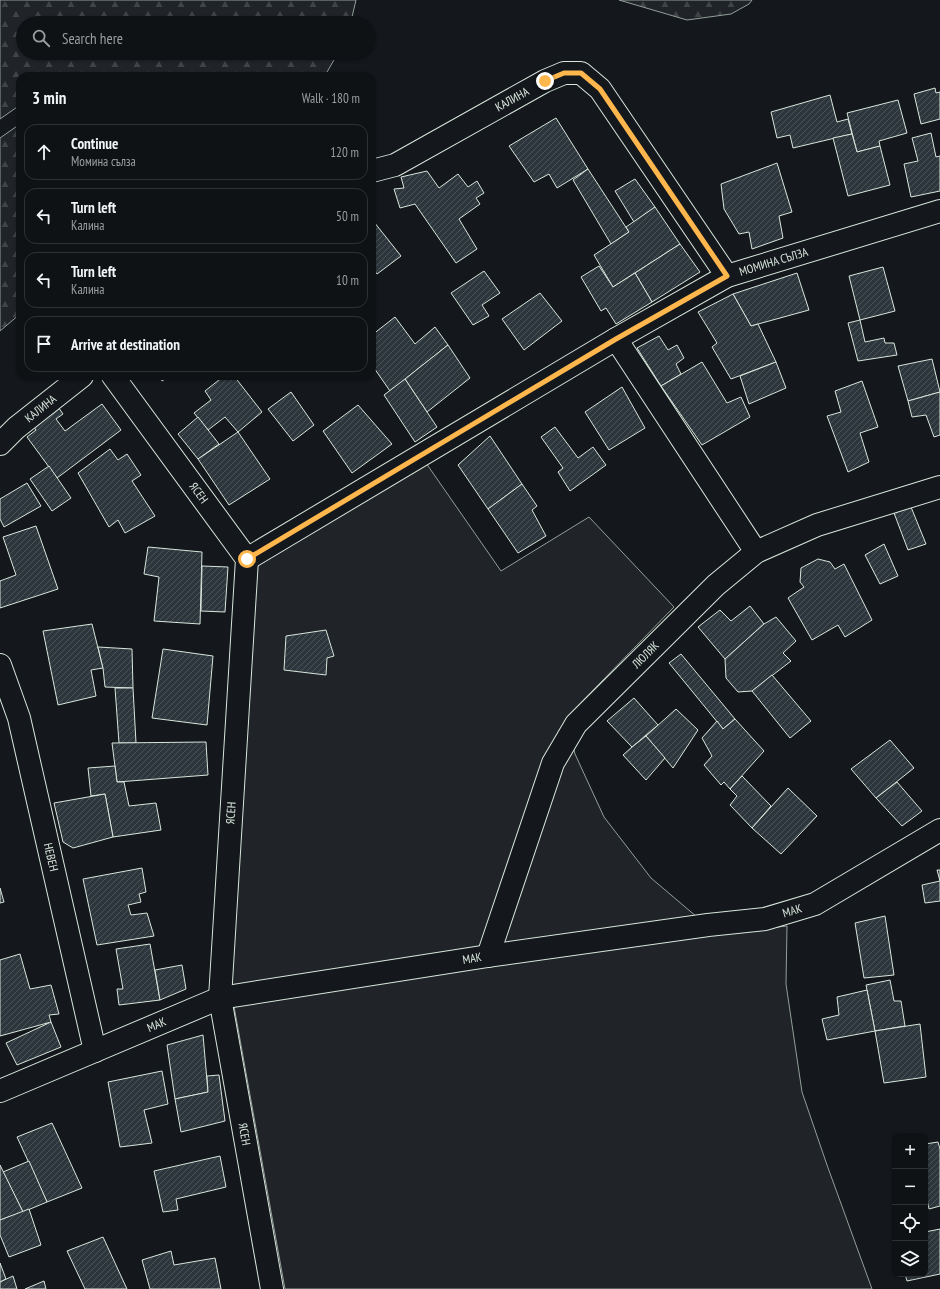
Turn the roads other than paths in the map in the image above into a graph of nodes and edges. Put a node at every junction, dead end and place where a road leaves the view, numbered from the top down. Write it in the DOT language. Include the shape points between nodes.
graph roads {
  1 [pos="376,170"];
  2 [pos="940,211"];
  3 [pos="727,276"];
  4 [pos="616,339"];
  5 [pos="77,380"];
  6 [pos="116,380"];
  7 [pos="0,444"];
  8 [pos="940,487"];
  9 [pos="756,552"];
  10 [pos="247,559"];
  11 [pos="0,665"];
  12 [pos="940,830"];
  13 [pos="488,956"];
  14 [pos="220,998"];
  15 [pos="95,1051"];
  16 [pos="0,1091"];
  17 [pos="272,1289"];
  1 -- 3 [label="street, КАЛИНА" via="395,165 545,81 564,73 581,73 600,89"];
  2 -- 3 [label="street, МОМИНА СЪЛЗА"];
  3 -- 4 [label="street, МОМИНА СЪЛЗА"];
  4 -- 9 [label="street"];
  4 -- 10 [label="street, МОМИНА СЪЛЗА"];
  5 -- 7 [label="street, КАЛИНА" via="16,428"];
  6 -- 10 [label="street, ЯСЕН"];
  8 -- 9 [label="street, ЛЮЛЯК" via="817,525"];
  9 -- 13 [label="street, ЛЮЛЯК" via="716,585 576,724 553,763"];
  10 -- 14 [label="street, ЯСЕН"];
  11 -- 15 [label="street, НЕВЕН" via="19,718"];
  12 -- 13 [label="street, МАК" via="815,904 764,919"];
  13 -- 14 [label="street, МАК"];
  14 -- 15 [label="street, МАК"];
  14 -- 17 [label="street, ЯСЕН"];
  15 -- 16 [label="street, МАК"];
}
